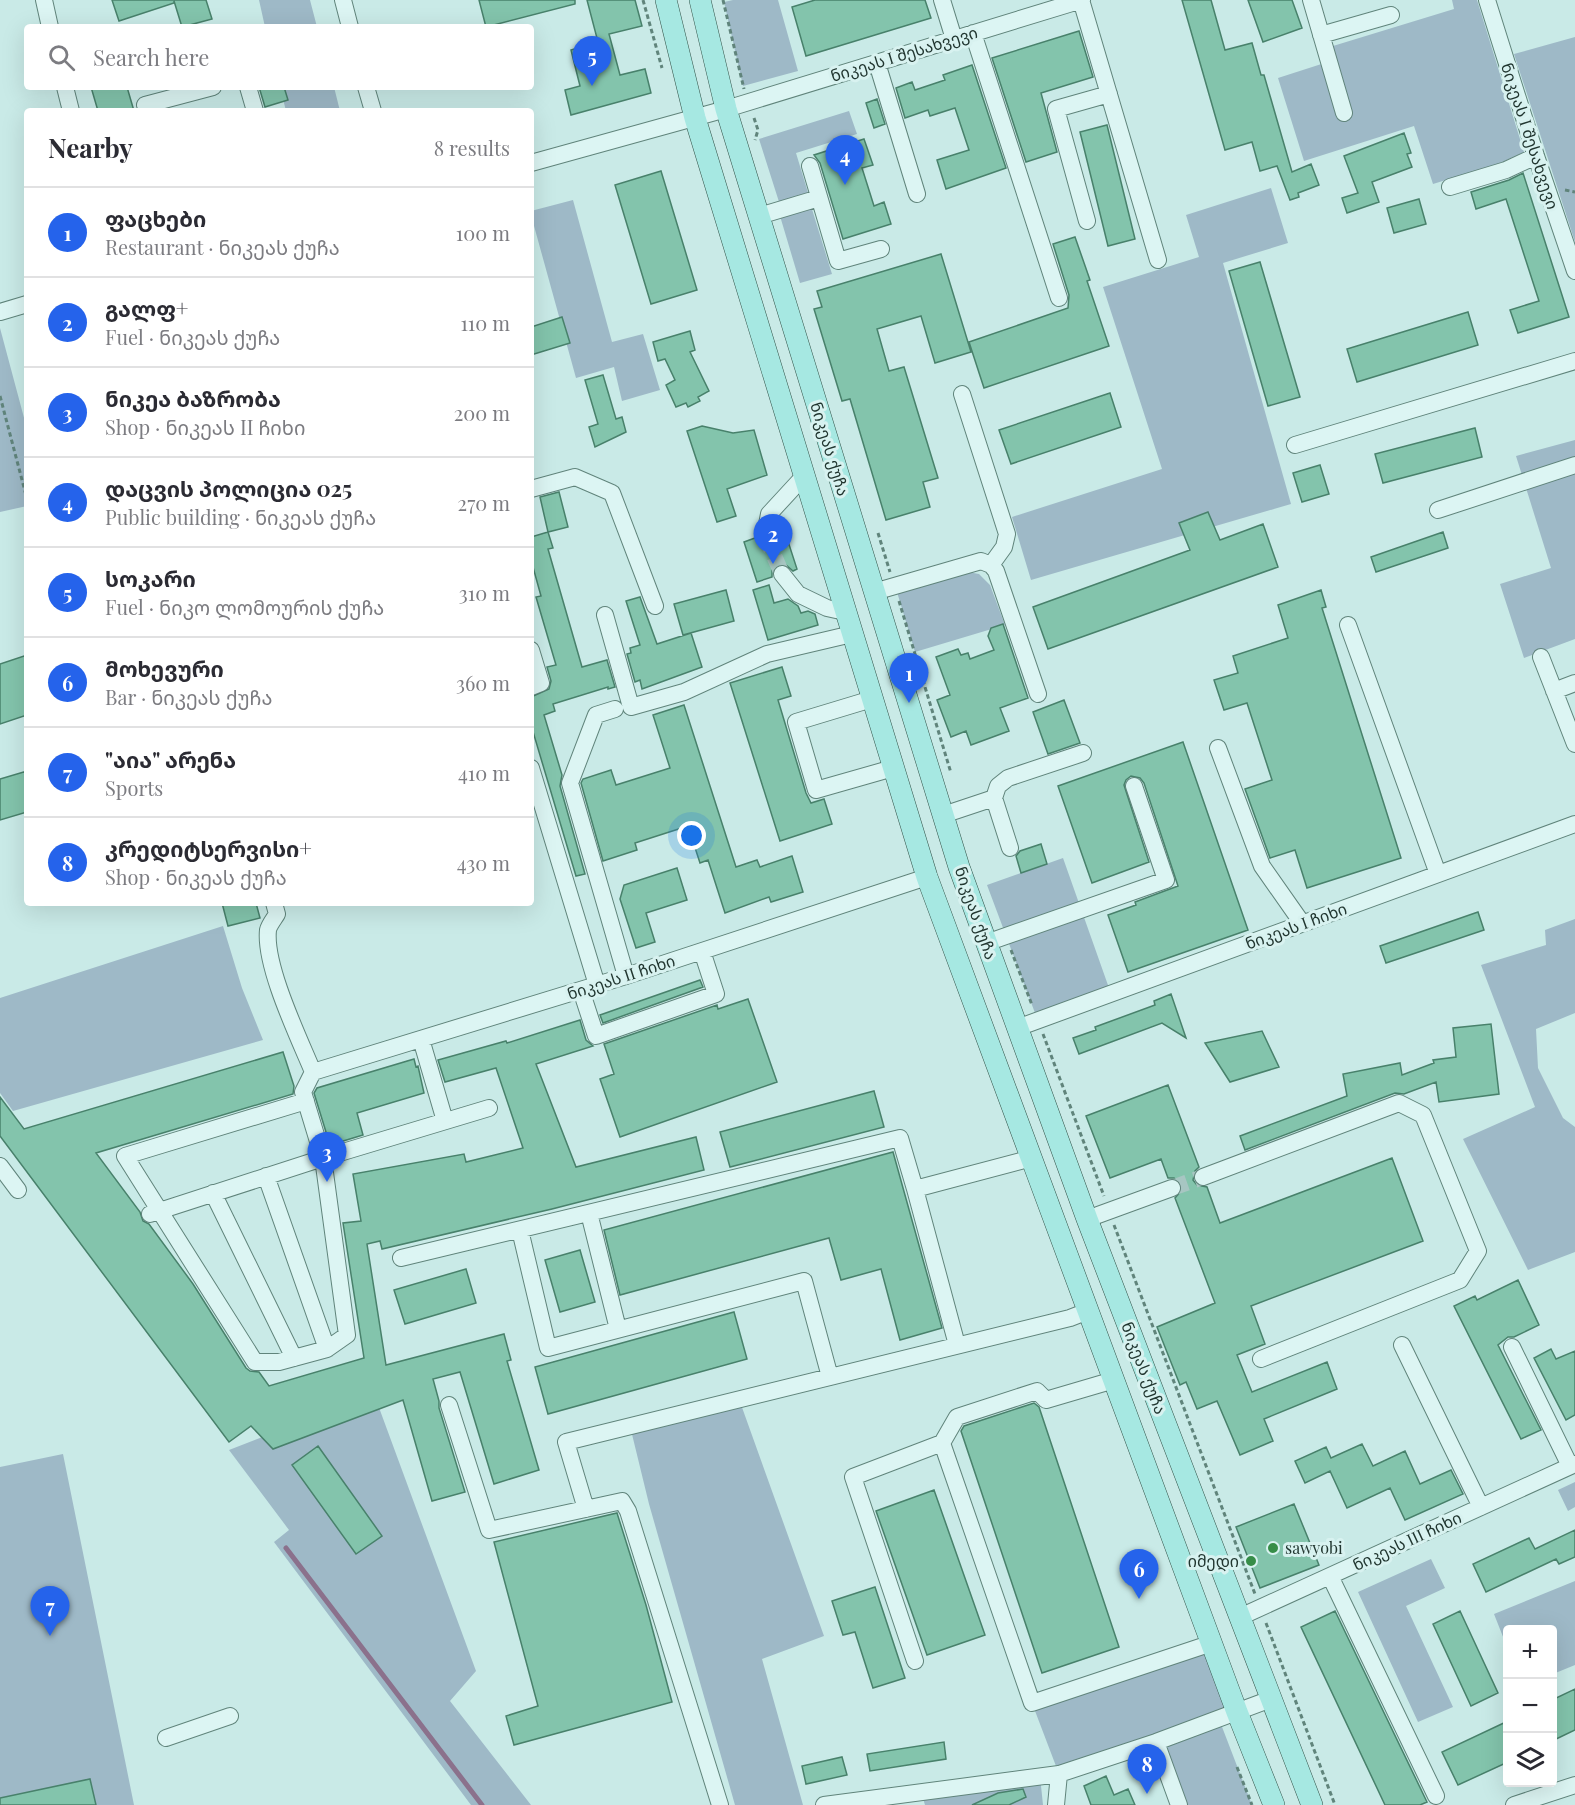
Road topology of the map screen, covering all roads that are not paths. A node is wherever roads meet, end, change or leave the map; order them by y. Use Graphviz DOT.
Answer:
graph roads {
  1 [pos="44,0"];
  2 [pos="343,0"];
  3 [pos="666,0"];
  4 [pos="700,0"];
  5 [pos="942,0"];
  6 [pos="1082,0"];
  7 [pos="1311,0"];
  8 [pos="1487,0"];
  9 [pos="1391,15"];
  10 [pos="49,24"];
  11 [pos="349,24"];
  12 [pos="973,33"];
  13 [pos="1321,35"];
  14 [pos="954,39"];
  15 [pos="877,63"];
  16 [pos="66,90"];
  17 [pos="202,90"];
  18 [pos="249,90"];
  19 [pos="367,90"];
  20 [pos="1109,94"];
  21 [pos="145,105"];
  22 [pos="70,108"];
  23 [pos="254,108"];
  24 [pos="372,108"];
  25 [pos="726,109"];
  26 [pos="1344,113"];
  27 [pos="695,118"];
  28 [pos="1536,156"];
  29 [pos="534,162"];
  30 [pos="810,166"];
  31 [pos="1450,187"];
  32 [pos="917,194"];
  33 [pos="819,198"];
  34 [pos="759,216"];
  35 [pos="1087,221"];
  36 [pos="881,249"];
  37 [pos="1158,260"];
  38 [pos="1575,271"];
  39 [pos="1059,298"];
  40 [pos="24,305"];
  41 [pos="0,312"];
  42 [pos="1575,361"];
  43 [pos="962,394"];
  44 [pos="1295,445"];
  45 [pos="1575,465"];
  46 [pos="804,476"];
  47 [pos="534,488"];
  48 [pos="1438,510"];
  49 [pos="765,536"];
  50 [pos="991,566"];
  51 [pos="782,574"];
  52 [pos="874,592"];
  53 [pos="655,606"];
  54 [pos="845,612"];
  55 [pos="605,615"];
  56 [pos="1348,626"];
  57 [pos="852,634"];
  58 [pos="1541,657"];
  59 [pos="534,660"];
  60 [pos="1575,683"];
  61 [pos="534,686"];
  62 [pos="1554,691"];
  63 [pos="1038,694"];
  64 [pos="872,699"];
  65 [pos="615,710"];
  66 [pos="1575,744"];
  67 [pos="1218,748"];
  68 [pos="1083,753"];
  69 [pos="893,768"];
  70 [pos="534,778"];
  71 [pos="1134,786"];
  72 [pos="994,798"];
  73 [pos="943,815"];
  74 [pos="1575,824"];
  75 [pos="1010,848"];
  76 [pos="1438,874"];
  77 [pos="927,877"];
  78 [pos="275,906"];
  79 [pos="1302,924"];
  80 [pos="996,939"];
  81 [pos="702,951"];
  82 [pos="626,976"];
  83 [pos="597,985"];
  84 [pos="581,990"];
  85 [pos="1017,1028"];
  86 [pos="421,1039"];
  87 [pos="313,1072"];
  88 [pos="306,1101"];
  89 [pos="489,1108"];
  90 [pos="446,1121"];
  91 [pos="322,1158"];
  92 [pos="1032,1158"];
  93 [pos="0,1166"];
  94 [pos="266,1176"];
  95 [pos="1203,1177"];
  96 [pos="1172,1188"];
  97 [pos="18,1190"];
  98 [pos="915,1190"];
  99 [pos="213,1193"];
  100 [pos="155,1212"];
  101 [pos="589,1213"];
  102 [pos="1087,1219"];
  103 [pos="520,1230"];
  104 [pos="401,1258"];
  105 [pos="1088,1311"];
  106 [pos="618,1329"];
  107 [pos="957,1345"];
  108 [pos="1402,1345"];
  109 [pos="1512,1347"];
  110 [pos="327,1349"];
  111 [pos="294,1358"];
  112 [pos="1261,1359"];
  113 [pos="830,1377"];
  114 [pos="1114,1380"];
  115 [pos="449,1405"];
  116 [pos="942,1443"];
  117 [pos="1572,1465"];
  118 [pos="1481,1507"];
  119 [pos="586,1509"];
  120 [pos="1330,1576"];
  121 [pos="1240,1617"];
  122 [pos="1212,1643"];
  123 [pos="915,1661"];
  124 [pos="1271,1699"];
  125 [pos="1237,1712"];
  126 [pos="230,1716"];
  127 [pos="166,1738"];
  128 [pos="1156,1742"];
  129 [pos="1059,1773"];
  130 [pos="1575,1785"];
  131 [pos="1436,1796"];
  132 [pos="720,1805"];
  133 [pos="824,1805"];
  134 [pos="1056,1805"];
  135 [pos="1179,1805"];
  136 [pos="1274,1805"];
  137 [pos="1312,1805"];
  138 [pos="1514,1805"];
  1 -- 10 [label="street"];
  2 -- 11 [label="street"];
  3 -- 27 [label="main road, ნიკეას ქუჩა"];
  4 -- 25 [label="main road, ნიკეას ქუჩა"];
  5 -- 14 [label="street"];
  6 -- 12 [label="street, ნიკეას I შესახვევი"];
  6 -- 20 [label="street"];
  7 -- 13 [label="street"];
  8 -- 28 [label="street, ნიკეას I შესახვევი"];
  9 -- 13 [label="street"];
  12 -- 14 [label="street, ნიკეას I შესახვევი"];
  12 -- 39 [label="street"];
  13 -- 26 [label="street"];
  14 -- 15 [label="street, ნიკეას I შესახვევი"];
  15 -- 25 [label="street, ნიკეას I შესახვევი"];
  15 -- 32 [label="street"];
  16 -- 22 [label="street"];
  17 -- 21 [label="street"];
  18 -- 23 [label="street"];
  19 -- 24 [label="street"];
  20 -- 35 [label="street"];
  20 -- 37 [label="street"];
  25 -- 27 [label="street, ნიკეას I შესახვევი"];
  25 -- 34 [label="main road, ნიკეას ქუჩა"];
  27 -- 29 [label="street, ნიკეას I შესახვევი"];
  27 -- 46 [label="main road, ნიკეას ქუჩა"];
  28 -- 31 [label="street"];
  28 -- 38 [label="street, ნიკეას I შესახვევი"];
  30 -- 33 [label="street"];
  33 -- 34 [label="street"];
  33 -- 36 [label="street"];
  34 -- 52 [label="main road, ნიკეას ქუჩა"];
  40 -- 41 [label="street"];
  42 -- 44 [label="street"];
  43 -- 50 [label="street"];
  45 -- 48 [label="street"];
  46 -- 49 [label="street"];
  46 -- 54 [label="main road, ნიკეას ქუჩა"];
  47 -- 53 [label="street"];
  50 -- 52 [label="street"];
  50 -- 63 [label="street"];
  51 -- 54 [label="street"];
  52 -- 73 [label="main road, ნიკეას ქუჩა"];
  54 -- 57 [label="main road, ნიკეას ქუჩა"];
  55 -- 57 [label="street"];
  56 -- 76 [label="street"];
  57 -- 64 [label="main road, ნიკეას ქუჩა"];
  58 -- 62 [label="street"];
  59 -- 61 [label="street"];
  60 -- 62 [label="street"];
  62 -- 66 [label="street"];
  64 -- 69 [label="main road, ნიკეას ქუჩა"];
  64 -- 69 [label="street"];
  65 -- 82 [label="street"];
  67 -- 79 [label="street"];
  68 -- 72 [label="street"];
  69 -- 77 [label="main road, ნიკეას ქუჩა"];
  70 -- 83 [label="street"];
  71 -- 80 [label="street"];
  72 -- 73 [label="street"];
  72 -- 75 [label="street"];
  73 -- 80 [label="main road, ნიკეას ქუჩა"];
  74 -- 76 [label="street, ნიკეას I ჩიხი"];
  76 -- 79 [label="street, ნიკეას I ჩიხი"];
  77 -- 81 [label="street, ნიკეას II ჩიხი"];
  77 -- 92 [label="main road, ნიკეას ქუჩა"];
  78 -- 87 [label="street"];
  79 -- 85 [label="street, ნიკეას I ჩიხი"];
  80 -- 85 [label="main road, ნიკეას ქუჩა"];
  81 -- 82 [label="street, ნიკეას II ჩიხი"];
  81 -- 84 [label="street"];
  82 -- 83 [label="street, ნიკეას II ჩიხი"];
  83 -- 84 [label="street, ნიკეას II ჩიხი"];
  84 -- 86 [label="street, ნიკეას II ჩიხი"];
  85 -- 102 [label="main road, ნიკეას ქუჩა"];
  86 -- 87 [label="street, ნიკეას II ჩიხი"];
  86 -- 90 [label="street"];
  87 -- 88 [label="street"];
  88 -- 91 [label="street"];
  88 -- 100 [label="street"];
  89 -- 90 [label="street"];
  90 -- 91 [label="street"];
  91 -- 94 [label="street"];
  91 -- 110 [label="street"];
  92 -- 98 [label="street"];
  92 -- 105 [label="main road, ნიკეას ქუჩა"];
  93 -- 97 [label="street"];
  94 -- 99 [label="street"];
  94 -- 110 [label="street"];
  95 -- 112 [label="street"];
  96 -- 102 [label="street"];
  98 -- 101 [label="street"];
  98 -- 107 [label="street"];
  99 -- 100 [label="street"];
  99 -- 111 [label="street"];
  100 -- 111 [label="street"];
  101 -- 103 [label="street"];
  101 -- 106 [label="street"];
  102 -- 121 [label="main road, ნიკეას ქუჩა"];
  103 -- 104 [label="street"];
  103 -- 106 [label="street"];
  105 -- 107 [label="street"];
  105 -- 114 [label="main road, ნიკეას ქუჩა"];
  106 -- 113 [label="street"];
  107 -- 113 [label="street"];
  108 -- 118 [label="street"];
  109 -- 117 [label="street"];
  110 -- 111 [label="street"];
  113 -- 119 [label="street"];
  114 -- 116 [label="street"];
  114 -- 122 [label="main road, ნიკეას ქუჩა"];
  115 -- 119 [label="street"];
  116 -- 122 [label="street"];
  116 -- 123 [label="street"];
  117 -- 118 [label="street, ნიკეას III ჩიხი"];
  118 -- 120 [label="street, ნიკეას III ჩიხი"];
  119 -- 132 [label="street"];
  120 -- 121 [label="street, ნიკეას III ჩიხი"];
  120 -- 131 [label="street"];
  121 -- 124 [label="main road, ნიკეას ქუჩა"];
  122 -- 125 [label="main road, ნიკეას ქუჩა"];
  124 -- 125 [label="street"];
  124 -- 137 [label="main road, ნიკეას ქუჩა"];
  125 -- 128 [label="street"];
  125 -- 136 [label="main road, ნიკეას ქუჩა"];
  126 -- 127 [label="street"];
  128 -- 129 [label="street"];
  128 -- 135 [label="street"];
  129 -- 133 [label="street"];
  129 -- 134 [label="street"];
  130 -- 138 [label="street"];
}
